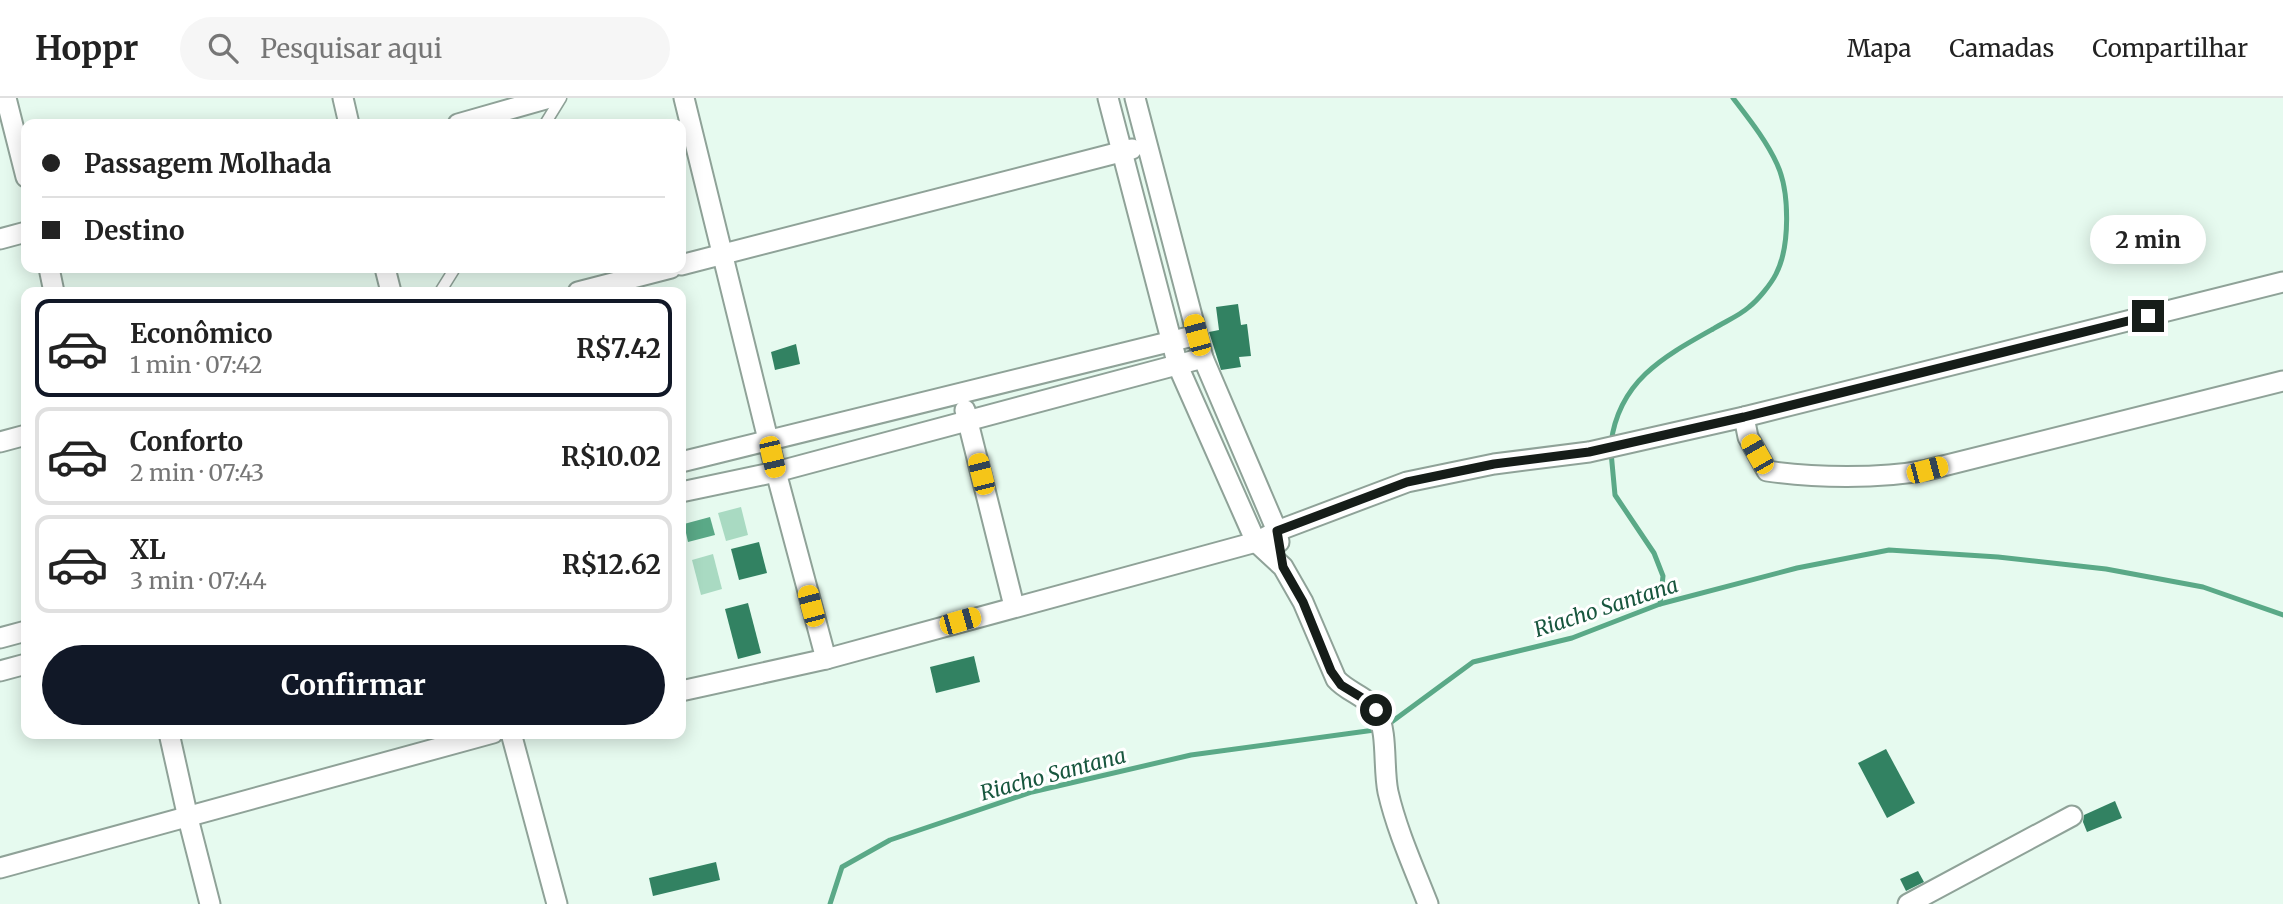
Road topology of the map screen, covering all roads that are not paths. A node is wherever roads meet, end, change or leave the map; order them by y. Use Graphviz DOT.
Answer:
graph roads {
  1 [pos="6,98"];
  2 [pos="343,98"];
  3 [pos="549,98"];
  4 [pos="561,98"];
  5 [pos="684,98"];
  6 [pos="1108,98"];
  7 [pos="1135,98"];
  8 [pos="348,119"];
  9 [pos="476,119"];
  10 [pos="547,119"];
  11 [pos="1147,145"];
  12 [pos="1121,152"];
  13 [pos="21,157"];
  14 [pos="21,233"];
  15 [pos="0,239"];
  16 [pos="722,254"];
  17 [pos="686,264"];
  18 [pos="652,273"];
  19 [pos="2283,282"];
  20 [pos="597,287"];
  21 [pos="1197,335"];
  22 [pos="1172,343"];
  23 [pos="1203,358"];
  24 [pos="1178,366"];
  25 [pos="2283,381"];
  26 [pos="961,394"];
  27 [pos="1744,417"];
  28 [pos="967,422"];
  29 [pos="21,436"];
  30 [pos="768,441"];
  31 [pos="0,442"];
  32 [pos="686,461"];
  33 [pos="776,472"];
  34 [pos="686,491"];
  35 [pos="1277,531"];
  36 [pos="1255,542"];
  37 [pos="1283,567"];
  38 [pos="1014,606"];
  39 [pos="21,632"];
  40 [pos="0,638"];
  41 [pos="826,659"];
  42 [pos="21,665"];
  43 [pos="0,671"];
  44 [pos="686,690"];
  45 [pos="173,739"];
  46 [pos="471,739"];
  47 [pos="513,739"];
  48 [pos="2072,816"];
  49 [pos="188,818"];
  50 [pos="0,868"];
  51 [pos="210,904"];
  52 [pos="557,904"];
  53 [pos="1429,904"];
  54 [pos="1908,904"];
  1 -- 13 [label="street"];
  2 -- 8 [label="street"];
  3 -- 9 [label="street"];
  4 -- 10 [label="lane"];
  5 -- 16 [label="street"];
  6 -- 12 [label="street"];
  7 -- 11 [label="street"];
  11 -- 12 [label="street"];
  11 -- 21 [label="street"];
  12 -- 16 [label="street"];
  12 -- 22 [label="street"];
  14 -- 15 [label="street"];
  16 -- 17 [label="street"];
  16 -- 30 [label="street"];
  18 -- 20 [label="street"];
  19 -- 27 [label="street"];
  21 -- 22 [label="street"];
  21 -- 23 [label="street"];
  22 -- 24 [label="street"];
  22 -- 26 [label="street"];
  23 -- 24 [label="street"];
  23 -- 35 [label="street"];
  24 -- 28 [label="street"];
  24 -- 36 [label="street"];
  25 -- 27 [label="street"];
  26 -- 28 [label="street"];
  26 -- 30 [label="street"];
  27 -- 35 [label="street"];
  28 -- 33 [label="street"];
  28 -- 38 [label="street"];
  29 -- 31 [label="street"];
  30 -- 32 [label="street"];
  30 -- 33 [label="street"];
  33 -- 34 [label="street"];
  33 -- 41 [label="street"];
  35 -- 36 [label="street"];
  35 -- 37 [label="street"];
  36 -- 37 [label="street"];
  36 -- 38 [label="street"];
  37 -- 53 [label="street"];
  38 -- 41 [label="street"];
  39 -- 40 [label="street"];
  41 -- 44 [label="street"];
  42 -- 43 [label="street"];
  45 -- 49 [label="street"];
  46 -- 49 [label="street"];
  47 -- 52 [label="street"];
  48 -- 54 [label="street"];
  49 -- 50 [label="street"];
  49 -- 51 [label="street"];
}
